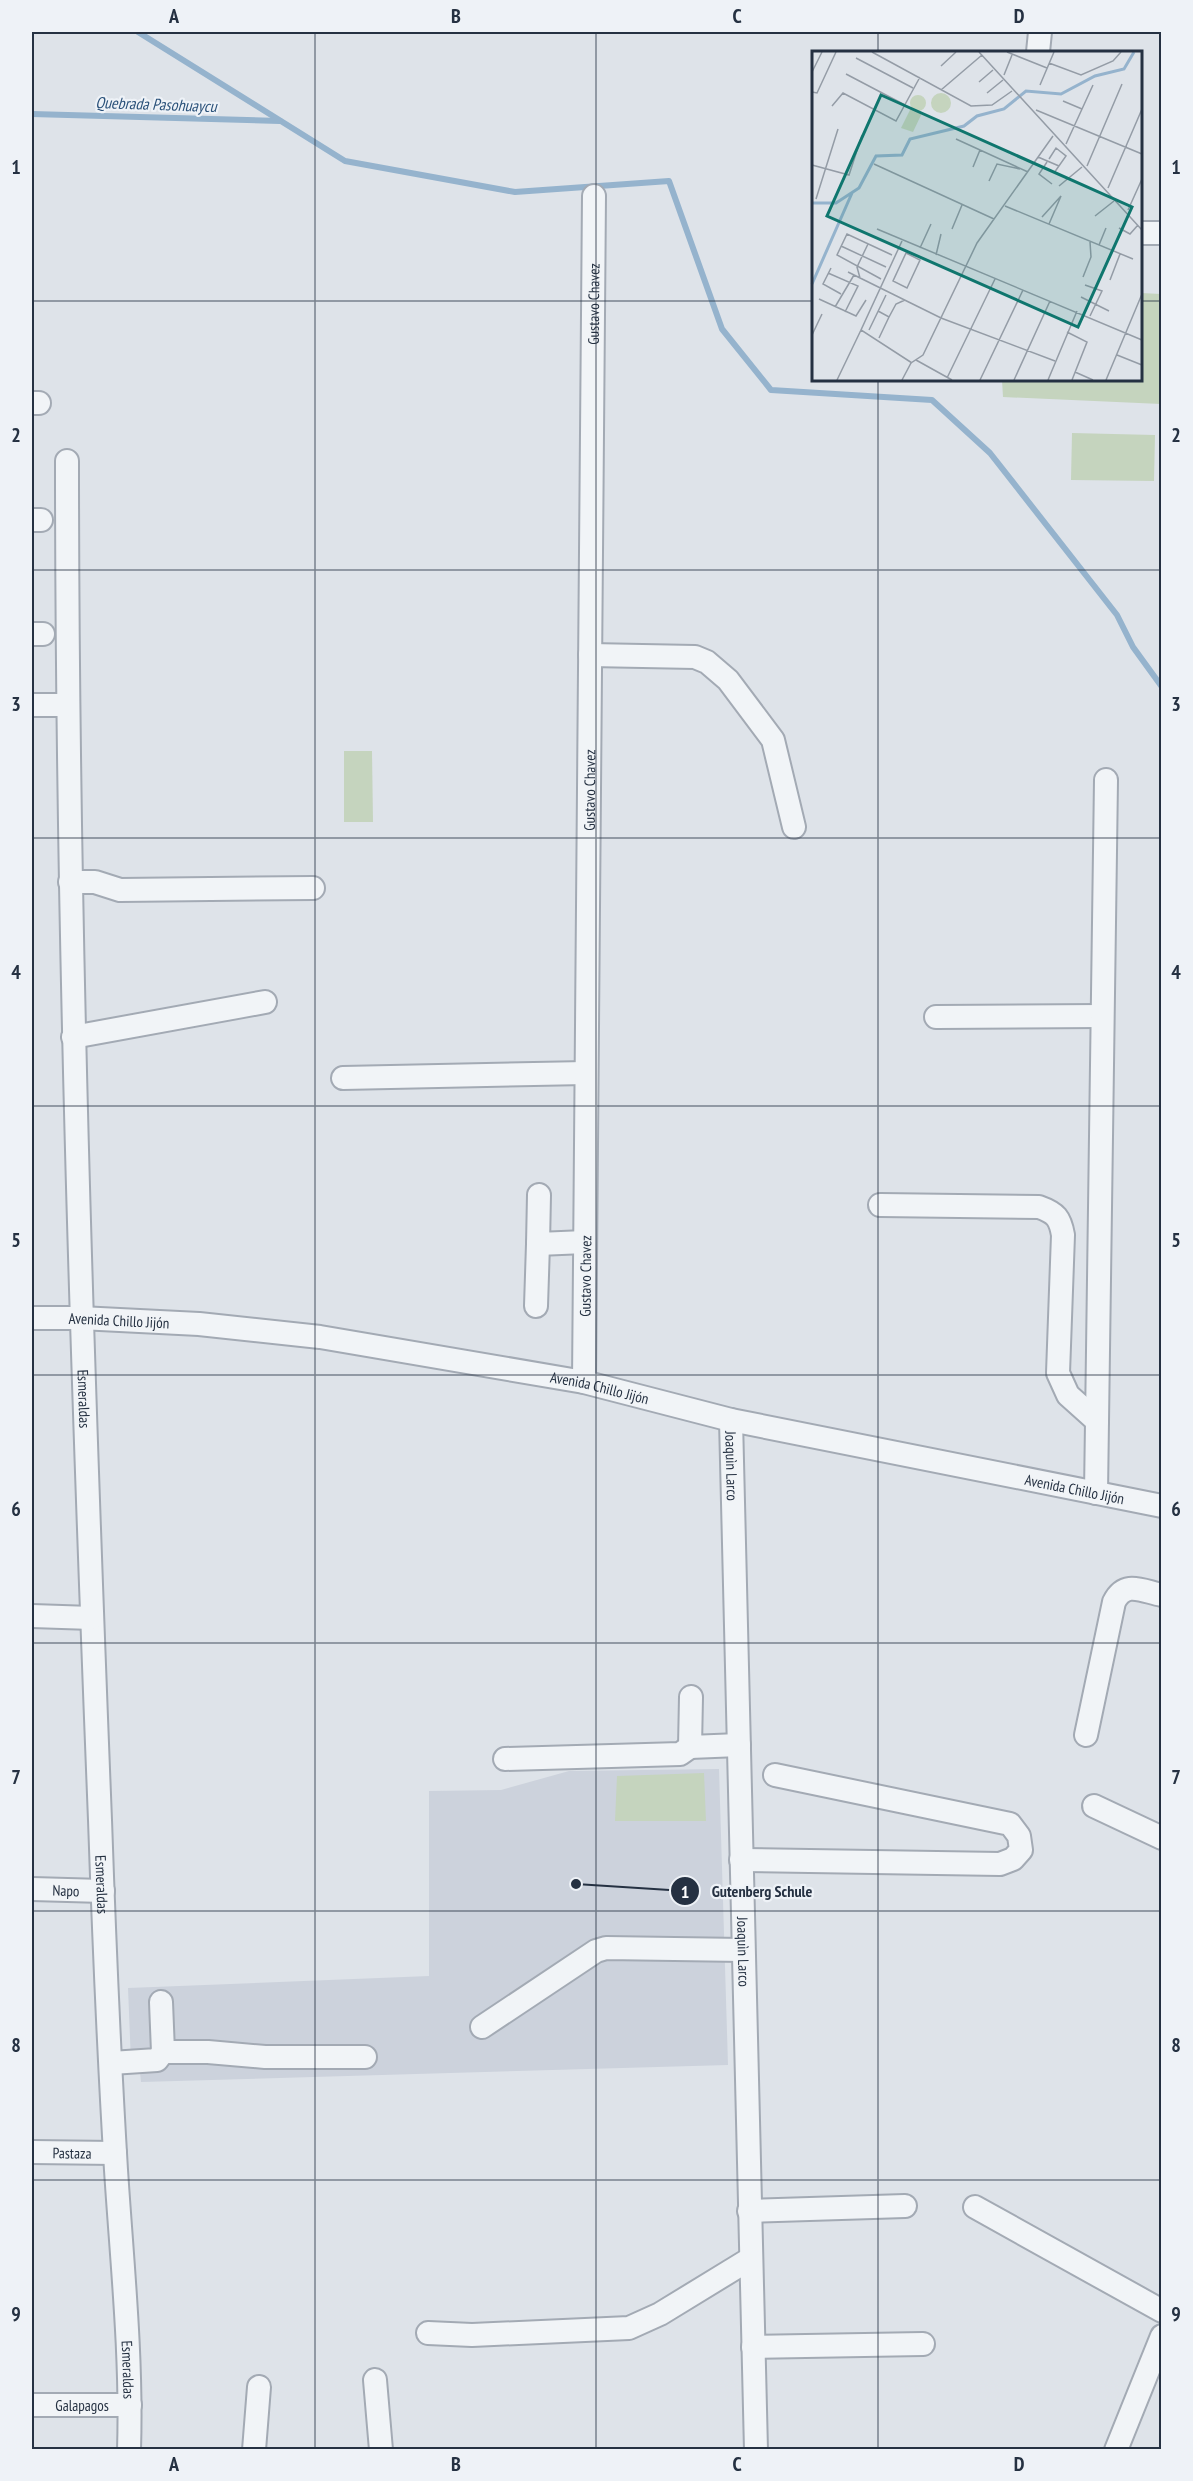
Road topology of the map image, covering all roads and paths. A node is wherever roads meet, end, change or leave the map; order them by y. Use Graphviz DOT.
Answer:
graph roads {
  1 [pos="1040,32"];
  2 [pos="1038,51"];
  3 [pos="594,196"];
  4 [pos="1142,233"];
  5 [pos="1161,234"];
  6 [pos="67,461"];
  7 [pos="590,655"];
  8 [pos="32,705"];
  9 [pos="67,705"];
  10 [pos="1106,780"];
  11 [pos="794,827"];
  12 [pos="70,882"];
  13 [pos="313,888"];
  14 [pos="265,1002"];
  15 [pos="1102,1016"];
  16 [pos="936,1017"];
  17 [pos="73,1037"];
  18 [pos="586,1073"];
  19 [pos="343,1078"];
  20 [pos="539,1195"];
  21 [pos="880,1205"];
  22 [pos="585,1242"];
  23 [pos="538,1244"];
  24 [pos="536,1306"];
  25 [pos="32,1318"];
  26 [pos="80,1318"];
  27 [pos="584,1382"];
  28 [pos="731,1420"];
  29 [pos="1097,1421"];
  30 [pos="1096,1493"];
  31 [pos="1161,1506"];
  32 [pos="1161,1595"];
  33 [pos="32,1616"];
  34 [pos="92,1618"];
  35 [pos="691,1698"];
  36 [pos="1086,1734"];
  37 [pos="739,1745"];
  38 [pos="690,1747"];
  39 [pos="505,1759"];
  40 [pos="774,1774"];
  41 [pos="1095,1806"];
  42 [pos="1161,1838"];
  43 [pos="741,1860"];
  44 [pos="32,1889"];
  45 [pos="103,1891"];
  46 [pos="743,1950"];
  47 [pos="161,2002"];
  48 [pos="482,2027"];
  49 [pos="163,2052"];
  50 [pos="365,2057"];
  51 [pos="111,2063"];
  52 [pos="32,2152"];
  53 [pos="115,2153"];
  54 [pos="905,2206"];
  55 [pos="975,2207"];
  56 [pos="749,2211"];
  57 [pos="750,2259"];
  58 [pos="1161,2311"];
  59 [pos="428,2333"];
  60 [pos="1161,2336"];
  61 [pos="923,2344"];
  62 [pos="753,2347"];
  63 [pos="375,2380"];
  64 [pos="259,2387"];
  65 [pos="32,2405"];
  66 [pos="130,2405"];
  67 [pos="129,2450"];
  68 [pos="254,2450"];
  69 [pos="381,2450"];
  70 [pos="756,2450"];
  71 [pos="1116,2450"];
  1 -- 2 [label="street"];
  3 -- 7 [label="street, Gustavo Chavez"];
  4 -- 5 [label="street"];
  6 -- 9 [label="street, Esmeraldas"];
  7 -- 11 [label="street"];
  7 -- 18 [label="street, Gustavo Chavez"];
  8 -- 9 [label="street"];
  9 -- 12 [label="street, Esmeraldas"];
  10 -- 15 [label="street"];
  12 -- 13 [label="street"];
  12 -- 17 [label="street, Esmeraldas"];
  14 -- 17 [label="street"];
  15 -- 16 [label="street"];
  15 -- 29 [label="street"];
  17 -- 26 [label="street, Esmeraldas"];
  18 -- 19 [label="street"];
  18 -- 22 [label="street, Gustavo Chavez"];
  20 -- 23 [label="street"];
  21 -- 29 [label="street"];
  22 -- 23 [label="street"];
  22 -- 27 [label="street, Gustavo Chavez"];
  23 -- 24 [label="street"];
  25 -- 26 [label="street, Avenida Chillo Jijón"];
  26 -- 27 [label="street, Avenida Chillo Jijón"];
  26 -- 34 [label="street, Esmeraldas"];
  27 -- 28 [label="street, Avenida Chillo Jijón"];
  28 -- 30 [label="street, Avenida Chillo Jijón"];
  28 -- 37 [label="street, Joaquìn Larco"];
  29 -- 30 [label="street"];
  30 -- 31 [label="street, Avenida Chillo Jijón"];
  32 -- 36 [label="street"];
  33 -- 34 [label="street"];
  34 -- 45 [label="street, Esmeraldas"];
  35 -- 38 [label="street"];
  37 -- 38 [label="street"];
  37 -- 43 [label="street, Joaquìn Larco"];
  38 -- 39 [label="street"];
  40 -- 43 [label="street"];
  41 -- 42 [label="street"];
  43 -- 46 [label="street, Joaquìn Larco"];
  44 -- 45 [label="street, Napo"];
  45 -- 51 [label="street, Esmeraldas"];
  46 -- 48 [label="street"];
  46 -- 56 [label="street, Joaquìn Larco"];
  47 -- 49 [label="street"];
  49 -- 50 [label="street"];
  49 -- 51 [label="street"];
  51 -- 53 [label="street, Esmeraldas"];
  52 -- 53 [label="street, Pastaza"];
  53 -- 66 [label="street, Esmeraldas"];
  54 -- 56 [label="street"];
  55 -- 58 [label="street"];
  56 -- 57 [label="street, Joaquìn Larco"];
  57 -- 59 [label="street"];
  57 -- 62 [label="street, Joaquìn Larco"];
  60 -- 71 [label="street"];
  61 -- 62 [label="street"];
  62 -- 70 [label="street, Joaquìn Larco"];
  63 -- 69 [label="street"];
  64 -- 68 [label="street"];
  65 -- 66 [label="street, Galapagos"];
  66 -- 67 [label="street, Esmeraldas"];
}
